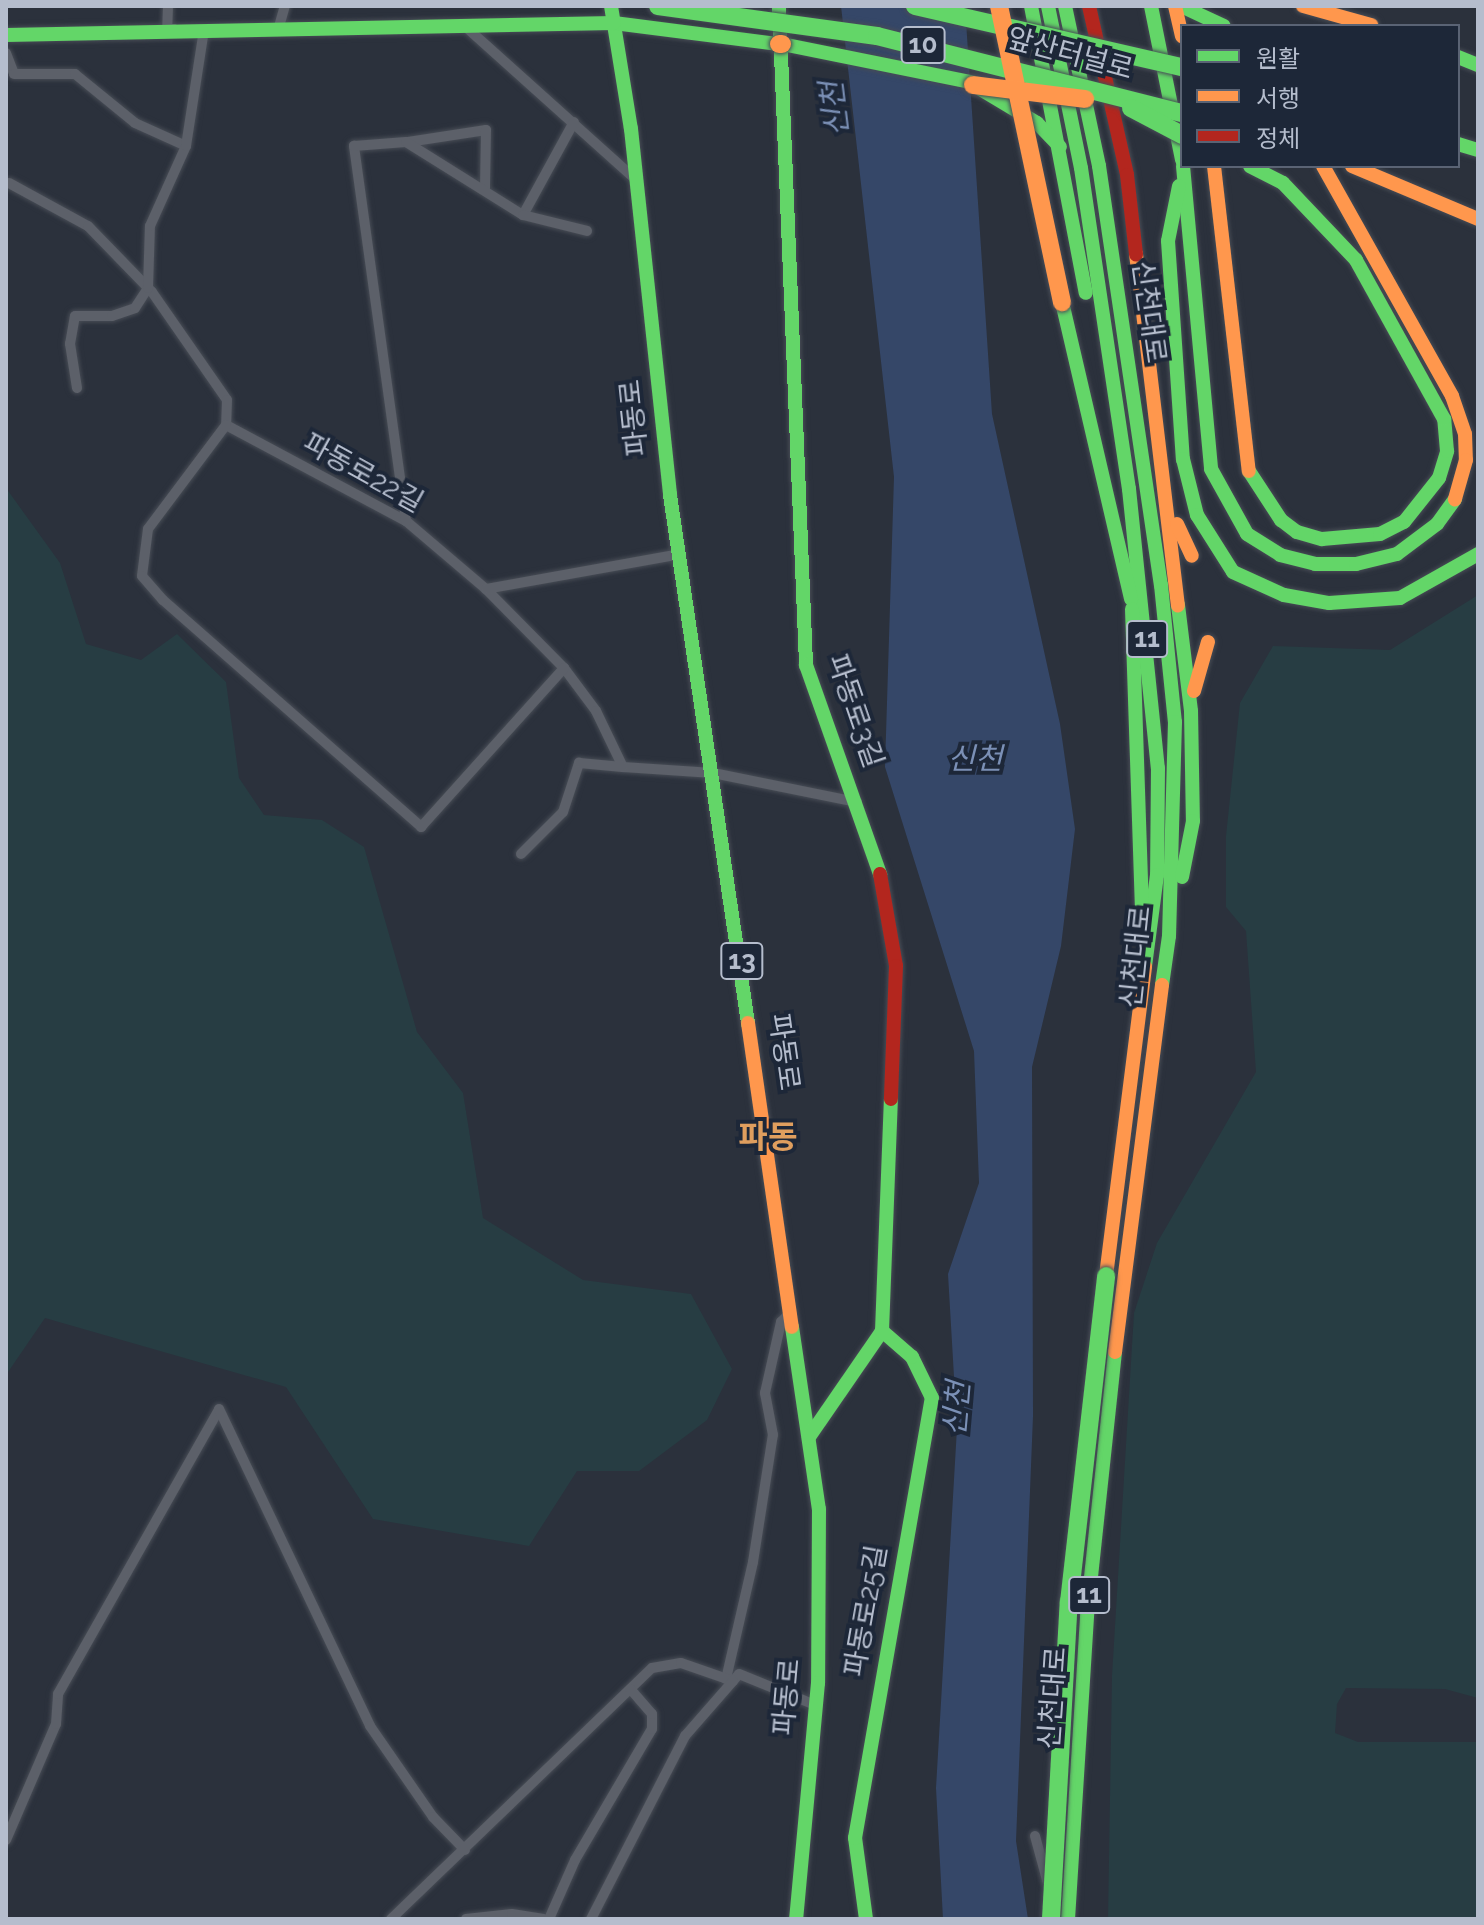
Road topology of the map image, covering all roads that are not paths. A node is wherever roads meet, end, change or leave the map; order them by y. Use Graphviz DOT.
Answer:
graph roads {
  1 [pos="168,6"];
  2 [pos="285,6"];
  3 [pos="658,6"];
  4 [pos="779,6"];
  5 [pos="915,6"];
  6 [pos="999,6"];
  7 [pos="1031,6"];
  8 [pos="1048,6"];
  9 [pos="1065,6"];
  10 [pos="1089,6"];
  11 [pos="1151,6"];
  12 [pos="1175,6"];
  13 [pos="1181,6"];
  14 [pos="1303,6"];
  15 [pos="1332,6"];
  16 [pos="612,15"];
  17 [pos="1220,24"];
  18 [pos="1369,24"];
  19 [pos="1371,24"];
  20 [pos="463,25"];
  21 [pos="1180,27"];
  22 [pos="204,30"];
  23 [pos="279,30"];
  24 [pos="6,35"];
  25 [pos="1040,49"];
  26 [pos="6,53"];
  27 [pos="1180,67"];
  28 [pos="983,88"];
  29 [pos="1089,94"];
  30 [pos="1180,113"];
  31 [pos="574,122"];
  32 [pos="1180,134"];
  33 [pos="406,142"];
  34 [pos="186,146"];
  35 [pos="1180,149"];
  36 [pos="1060,150"];
  37 [pos="1182,168"];
  38 [pos="1183,168"];
  39 [pos="1214,168"];
  40 [pos="1254,168"];
  41 [pos="1324,168"];
  42 [pos="1357,168"];
  43 [pos="635,179"];
  44 [pos="9,183"];
  45 [pos="485,189"];
  46 [pos="523,215"];
  47 [pos="1478,219"];
  48 [pos="587,231"];
  49 [pos="148,288"];
  50 [pos="77,388"];
  51 [pos="226,425"];
  52 [pos="1167,493"];
  53 [pos="406,521"];
  54 [pos="680,554"];
  55 [pos="1478,554"];
  56 [pos="1192,556"];
  57 [pos="486,589"];
  58 [pos="1131,599"];
  59 [pos="1208,642"];
  60 [pos="564,668"];
  61 [pos="1191,711"];
  62 [pos="623,767"];
  63 [pos="713,773"];
  64 [pos="857,802"];
  65 [pos="521,854"];
  66 [pos="1169,936"];
  67 [pos="1141,1008"];
  68 [pos="1115,1274"];
  69 [pos="791,1312"];
  70 [pos="882,1331"];
  71 [pos="809,1437"];
  72 [pos="730,1680"];
  73 [pos="630,1689"];
  74 [pos="815,1705"];
  75 [pos="1035,1836"];
  76 [pos="6,1840"];
  77 [pos="465,1850"];
  78 [pos="391,1919"];
  79 [pos="466,1919"];
  80 [pos="546,1919"];
  81 [pos="591,1919"];
  82 [pos="796,1919"];
  83 [pos="866,1919"];
  84 [pos="1051,1919"];
  85 [pos="1057,1919"];
  86 [pos="1068,1919"];
  1 -- 22 [label="street"];
  2 -- 23 [label="street"];
  3 -- 29 [label="main road, 앞산터널로 / 10, bridge"];
  4 -- 64 [label="main road, 파동로3길"];
  5 -- 27 [label="main road, 앞산터널로 / 10, bridge"];
  6 -- 58 [label="main road, bridge"];
  7 -- 25 [label="main road, 11"];
  8 -- 67 [label="main road, 신천대로 / 11"];
  9 -- 29 [label="main road, 신천대로 / 11"];
  10 -- 52 [label="main road, 11"];
  11 -- 35 [label="main road"];
  12 -- 21 [label="main road"];
  13 -- 17 [label="main road"];
  14 -- 18 [label="main road"];
  15 -- 19 [label="main road"];
  16 -- 20 [label="main road"];
  16 -- 28 [label="main road, bridge"];
  16 -- 43 [label="main road, 파동로 / 13"];
  20 -- 23 [label="main road"];
  20 -- 31 [label="street"];
  22 -- 23 [label="street"];
  22 -- 24 [label="main road"];
  22 -- 34 [label="street"];
  25 -- 28 [label="main road"];
  25 -- 36 [label="main road, 11"];
  26 -- 34 [label="street"];
  28 -- 29 [label="main road, bridge"];
  28 -- 36 [label="main road"];
  29 -- 30 [label="main road, 앞산터널로 / 10, bridge"];
  29 -- 32 [label="main road, bridge"];
  29 -- 66 [label="main road, 신천대로 / 11"];
  31 -- 43 [label="street"];
  31 -- 46 [label="street"];
  33 -- 45 [label="street"];
  33 -- 45 [label="street"];
  33 -- 53 [label="street"];
  34 -- 49 [label="street"];
  36 -- 58 [label="main road, 11"];
  37 -- 55 [label="main road"];
  38 -- 41 [label="main road"];
  39 -- 40 [label="main road"];
  42 -- 47 [label="main road"];
  43 -- 54 [label="main road, 파동로 / 13"];
  44 -- 49 [label="street"];
  45 -- 46 [label="street"];
  46 -- 48 [label="street"];
  49 -- 50 [label="street"];
  49 -- 51 [label="street"];
  51 -- 53 [label="street, 파동로22길"];
  51 -- 60 [label="street"];
  52 -- 56 [label="main road"];
  52 -- 61 [label="main road, 11"];
  53 -- 57 [label="street, 파동로22길"];
  54 -- 57 [label="street"];
  54 -- 63 [label="main road, 파동로 / 13"];
  57 -- 60 [label="street, 파동로22길"];
  58 -- 67 [label="main road, 11"];
  59 -- 61 [label="main road"];
  60 -- 62 [label="street, 파동로22길"];
  61 -- 66 [label="main road, 11"];
  62 -- 63 [label="street"];
  62 -- 65 [label="street"];
  63 -- 64 [label="street"];
  63 -- 69 [label="main road, 파동로 / 13"];
  64 -- 70 [label="main road, 파동로3길"];
  66 -- 68 [label="main road, 신천대로 / 11"];
  67 -- 68 [label="main road, 신천대로 / 11"];
  68 -- 84 [label="main road, 신천대로 / 11, bridge"];
  68 -- 86 [label="main road, 신천대로 / 11"];
  69 -- 71 [label="main road, 파동로 / 13"];
  69 -- 72 [label="street"];
  70 -- 71 [label="main road"];
  70 -- 83 [label="main road, 파동로25길"];
  71 -- 74 [label="main road, 파동로 / 13"];
  72 -- 73 [label="street"];
  72 -- 74 [label="street"];
  72 -- 81 [label="street"];
  73 -- 77 [label="street"];
  73 -- 80 [label="street"];
  74 -- 82 [label="main road, 파동로 / 13"];
  75 -- 85 [label="street"];
  76 -- 77 [label="street"];
  77 -- 78 [label="street"];
  79 -- 80 [label="street"];
}
